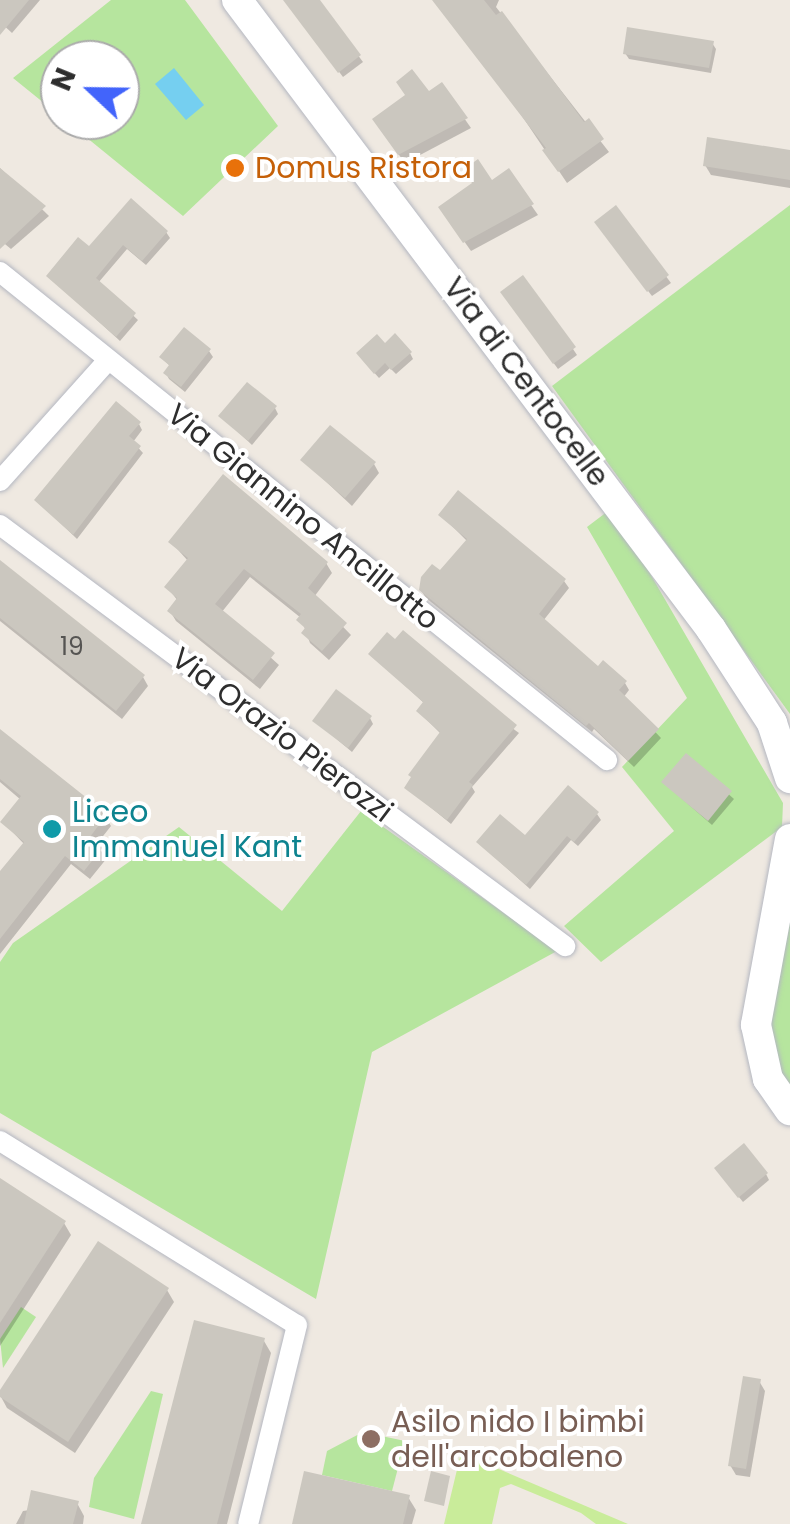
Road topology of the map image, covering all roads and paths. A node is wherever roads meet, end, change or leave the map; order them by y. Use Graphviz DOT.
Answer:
graph roads {
  1 [pos="238,0"];
  2 [pos="0,272"];
  3 [pos="108,360"];
  4 [pos="0,481"];
  5 [pos="0,525"];
  6 [pos="608,760"];
  7 [pos="790,778"];
  8 [pos="790,839"];
  9 [pos="565,946"];
  10 [pos="790,1110"];
  11 [pos="0,1141"];
  12 [pos="248,1524"];
  1 -- 7 [label="street, Via di Centocelle"];
  2 -- 3 [label="street, Via Giannino Ancillotto"];
  3 -- 4 [label="street"];
  3 -- 6 [label="street, Via Giannino Ancillotto"];
  5 -- 9 [label="street, Via Orazio Pierozzi"];
  8 -- 10 [label="street"];
  11 -- 12 [label="street"];
}
